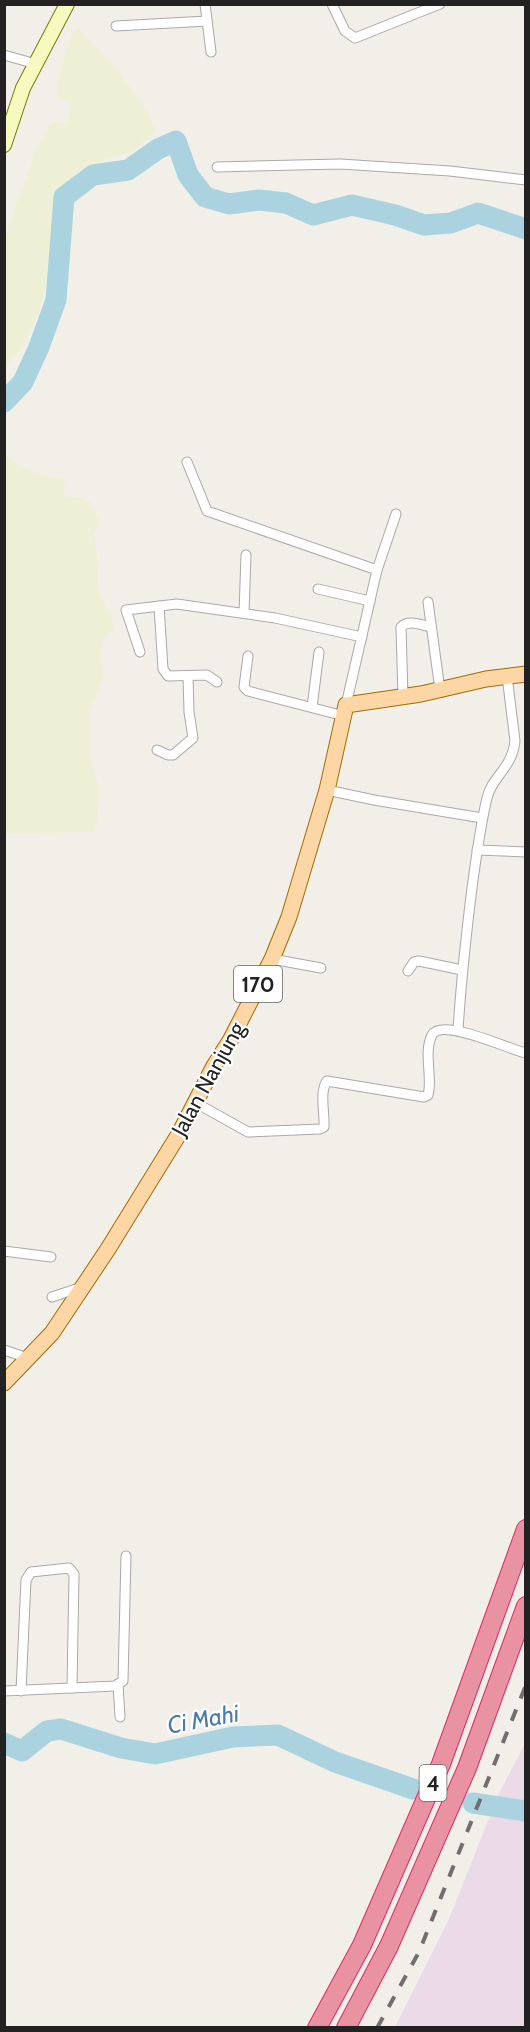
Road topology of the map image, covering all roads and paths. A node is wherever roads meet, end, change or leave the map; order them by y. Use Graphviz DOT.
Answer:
graph roads {
  1 [pos="67,4"];
  2 [pos="205,4"];
  3 [pos="332,4"];
  4 [pos="440,4"];
  5 [pos="207,21"];
  6 [pos="116,26"];
  7 [pos="211,52"];
  8 [pos="4,55"];
  9 [pos="36,64"];
  10 [pos="4,145"];
  11 [pos="217,167"];
  12 [pos="525,180"];
  13 [pos="187,462"];
  14 [pos="396,514"];
  15 [pos="246,555"];
  16 [pos="378,570"];
  17 [pos="318,589"];
  18 [pos="370,601"];
  19 [pos="428,602"];
  20 [pos="159,606"];
  21 [pos="244,613"];
  22 [pos="431,627"];
  23 [pos="362,637"];
  24 [pos="140,652"];
  25 [pos="319,652"];
  26 [pos="248,656"];
  27 [pos="525,674"];
  28 [pos="188,675"];
  29 [pos="507,676"];
  30 [pos="218,682"];
  31 [pos="440,690"];
  32 [pos="403,697"];
  33 [pos="312,707"];
  34 [pos="345,711"];
  35 [pos="157,750"];
  36 [pos="327,790"];
  37 [pos="482,818"];
  38 [pos="477,850"];
  39 [pos="525,852"];
  40 [pos="272,959"];
  41 [pos="321,968"];
  42 [pos="462,970"];
  43 [pos="408,971"];
  44 [pos="458,1030"];
  45 [pos="525,1053"];
  46 [pos="196,1103"];
  47 [pos="4,1251"];
  48 [pos="51,1257"];
  49 [pos="82,1287"];
  50 [pos="52,1297"];
  51 [pos="4,1350"];
  52 [pos="28,1358"];
  53 [pos="4,1383"];
  54 [pos="525,1529"];
  55 [pos="126,1556"];
  56 [pos="525,1606"];
  57 [pos="118,1684"];
  58 [pos="72,1688"];
  59 [pos="4,1691"];
  60 [pos="21,1691"];
  61 [pos="120,1717"];
  62 [pos="317,2028"];
  63 [pos="346,2028"];
  1 -- 9 [label="street"];
  2 -- 5 [label="street"];
  3 -- 4 [label="street"];
  5 -- 6 [label="street"];
  5 -- 7 [label="street"];
  8 -- 9 [label="street"];
  9 -- 10 [label="street"];
  11 -- 12 [label="street"];
  13 -- 16 [label="street"];
  14 -- 16 [label="street"];
  15 -- 21 [label="street"];
  16 -- 18 [label="street"];
  17 -- 18 [label="street"];
  18 -- 23 [label="street"];
  19 -- 22 [label="street"];
  20 -- 21 [label="street"];
  20 -- 24 [label="street"];
  20 -- 28 [label="street"];
  21 -- 23 [label="street"];
  22 -- 31 [label="street"];
  22 -- 32 [label="street"];
  23 -- 34 [label="street"];
  25 -- 33 [label="street"];
  26 -- 33 [label="street"];
  27 -- 29 [label="main road"];
  28 -- 30 [label="street"];
  28 -- 35 [label="street"];
  29 -- 31 [label="main road"];
  29 -- 37 [label="street"];
  31 -- 32 [label="main road"];
  32 -- 34 [label="main road"];
  33 -- 34 [label="street"];
  34 -- 36 [label="main road, Jalan Nanjung / 170"];
  36 -- 37 [label="street"];
  36 -- 40 [label="main road, Jalan Nanjung / 170"];
  37 -- 38 [label="street"];
  38 -- 39 [label="street"];
  38 -- 42 [label="street"];
  40 -- 41 [label="street"];
  40 -- 46 [label="main road, Jalan Nanjung / 170"];
  42 -- 43 [label="street"];
  42 -- 44 [label="street"];
  44 -- 45 [label="street"];
  44 -- 46 [label="street"];
  46 -- 49 [label="main road, Jalan Nanjung / 170"];
  47 -- 48 [label="street"];
  49 -- 50 [label="street"];
  49 -- 52 [label="main road, Jalan Nanjung / 170"];
  51 -- 52 [label="street"];
  52 -- 53 [label="main road, Jalan Nanjung / 170"];
  54 -- 62 [label="highway, 4"];
  55 -- 57 [label="street"];
  56 -- 63 [label="highway, 4"];
  57 -- 58 [label="street"];
  57 -- 61 [label="street"];
  58 -- 60 [label="street"];
  58 -- 60 [label="street"];
  59 -- 60 [label="street"];
}
